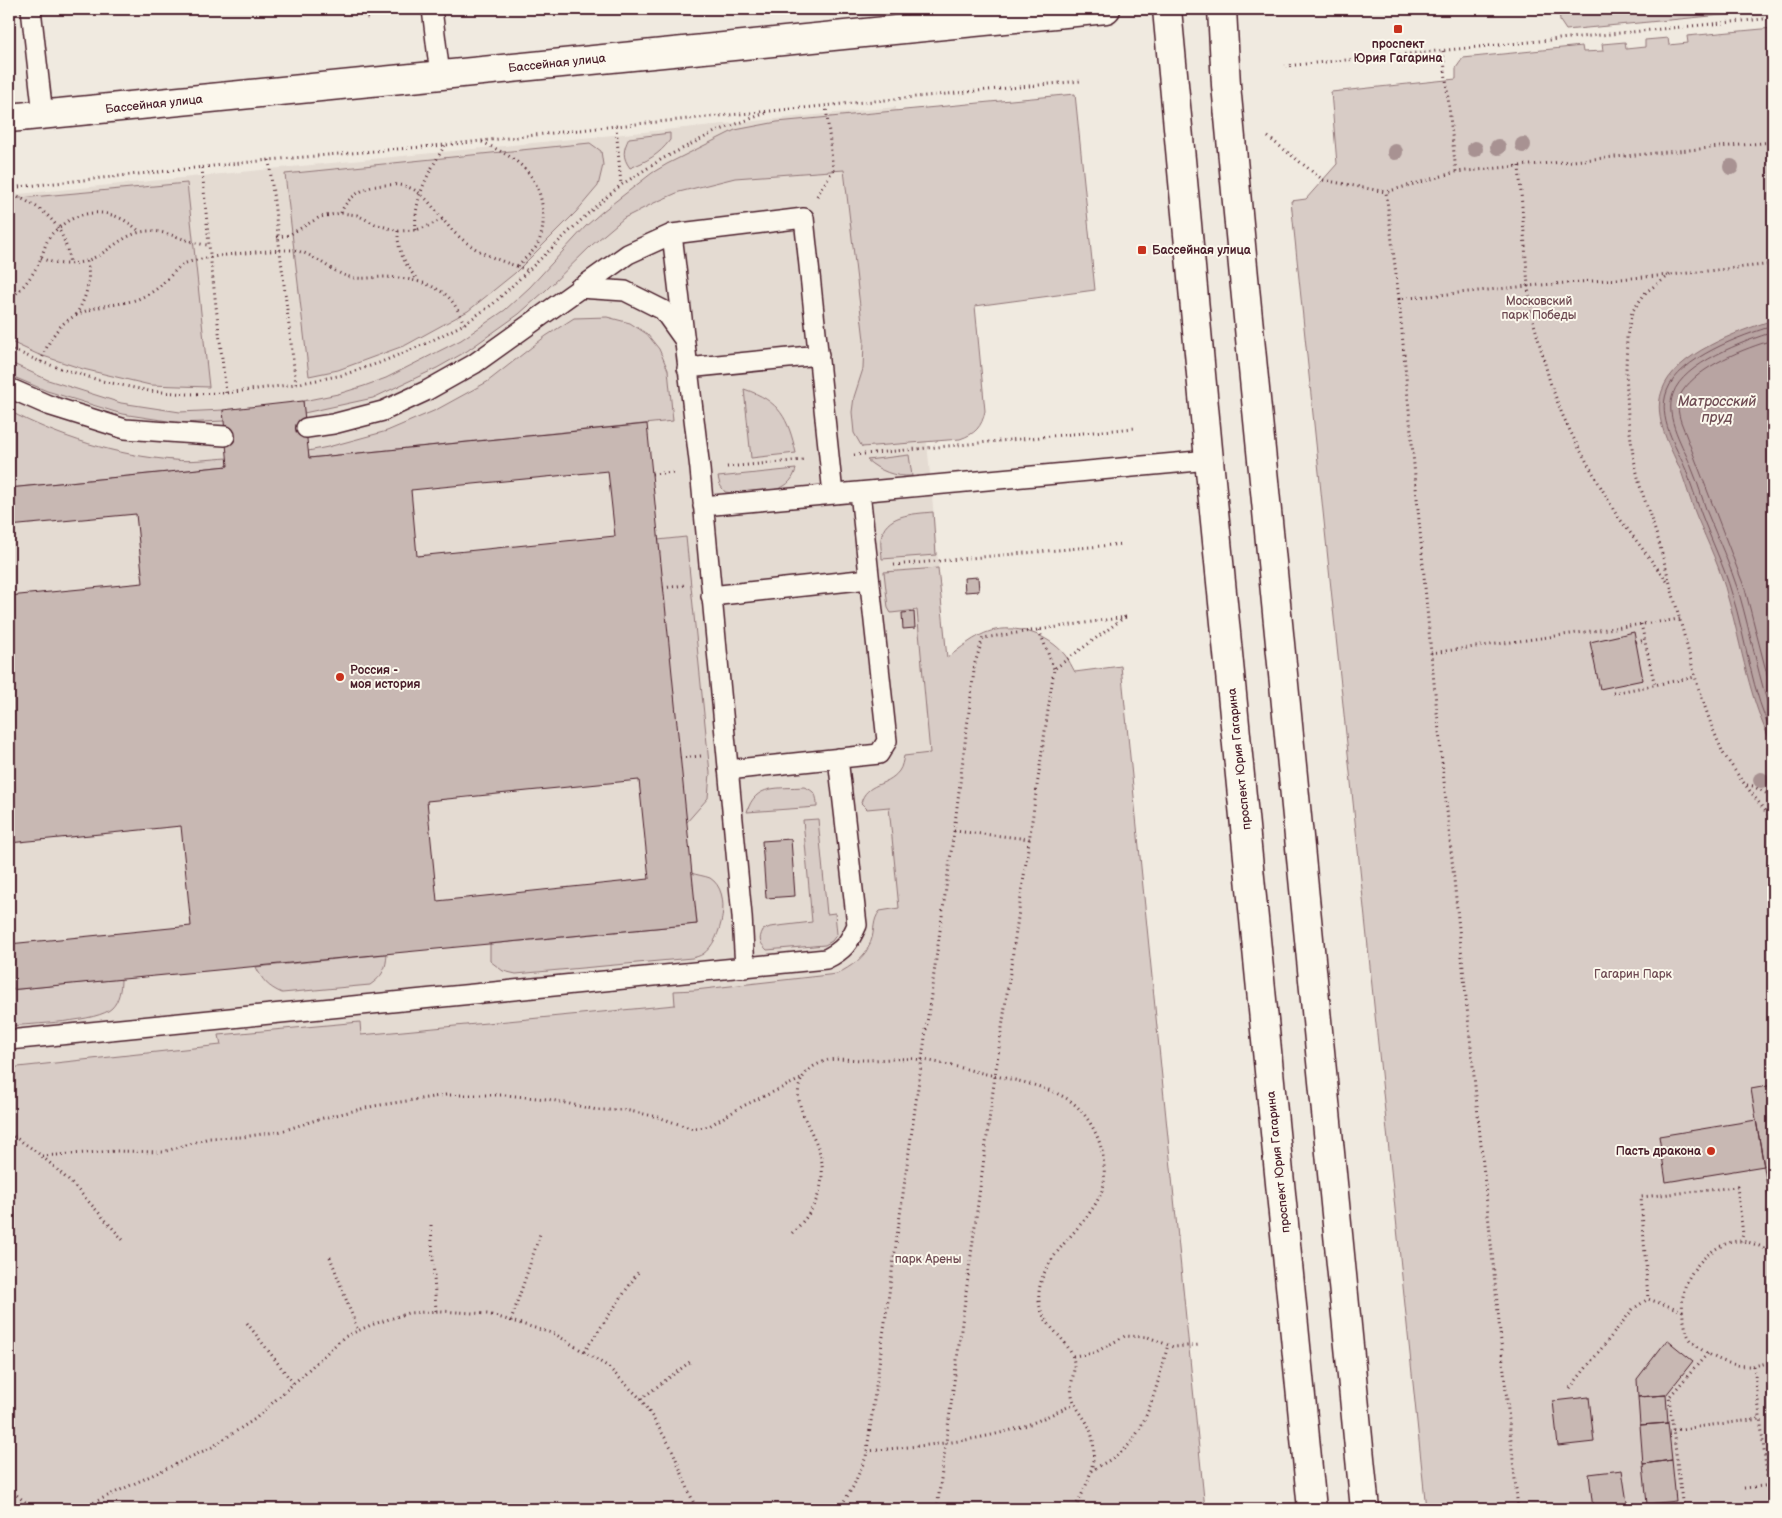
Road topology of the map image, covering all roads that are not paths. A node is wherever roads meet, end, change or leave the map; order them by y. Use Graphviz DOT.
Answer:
graph roads {
  1 [pos="31,9"];
  2 [pos="432,9"];
  3 [pos="1106,9"];
  4 [pos="1167,9"];
  5 [pos="1222,9"];
  6 [pos="440,75"];
  7 [pos="43,115"];
  8 [pos="9,118"];
  9 [pos="672,234"];
  10 [pos="579,288"];
  11 [pos="684,339"];
  12 [pos="819,354"];
  13 [pos="687,368"];
  14 [pos="9,388"];
  15 [pos="306,428"];
  16 [pos="225,436"];
  17 [pos="1209,460"];
  18 [pos="860,492"];
  19 [pos="833,494"];
  20 [pos="703,506"];
  21 [pos="869,573"];
  22 [pos="711,596"];
  23 [pos="838,758"];
  24 [pos="728,770"];
  25 [pos="745,968"];
  26 [pos="9,1040"];
  27 [pos="1312,1509"];
  28 [pos="1365,1509"];
  1 -- 7 [label="lane"];
  2 -- 6 [label="lane"];
  3 -- 6 [label="main road, Бассейная улица"];
  4 -- 17 [label="main road, проспект Юрия Гагарина"];
  5 -- 28 [label="main road"];
  6 -- 7 [label="main road, Бассейная улица"];
  7 -- 8 [label="main road, Бассейная улица"];
  9 -- 10 [label="lane"];
  9 -- 11 [label="lane"];
  9 -- 12 [label="lane"];
  10 -- 11 [label="lane"];
  10 -- 15 [label="lane"];
  11 -- 13 [label="lane"];
  12 -- 13 [label="lane"];
  12 -- 19 [label="lane"];
  13 -- 20 [label="lane"];
  14 -- 16 [label="lane"];
  17 -- 18 [label="lane"];
  17 -- 27 [label="main road, проспект Юрия Гагарина"];
  18 -- 19 [label="lane"];
  18 -- 21 [label="lane"];
  19 -- 20 [label="lane"];
  20 -- 22 [label="lane"];
  21 -- 22 [label="lane"];
  21 -- 23 [label="lane"];
  22 -- 24 [label="lane"];
  23 -- 24 [label="lane"];
  23 -- 25 [label="lane"];
  24 -- 25 [label="lane"];
  25 -- 26 [label="lane"];
}
